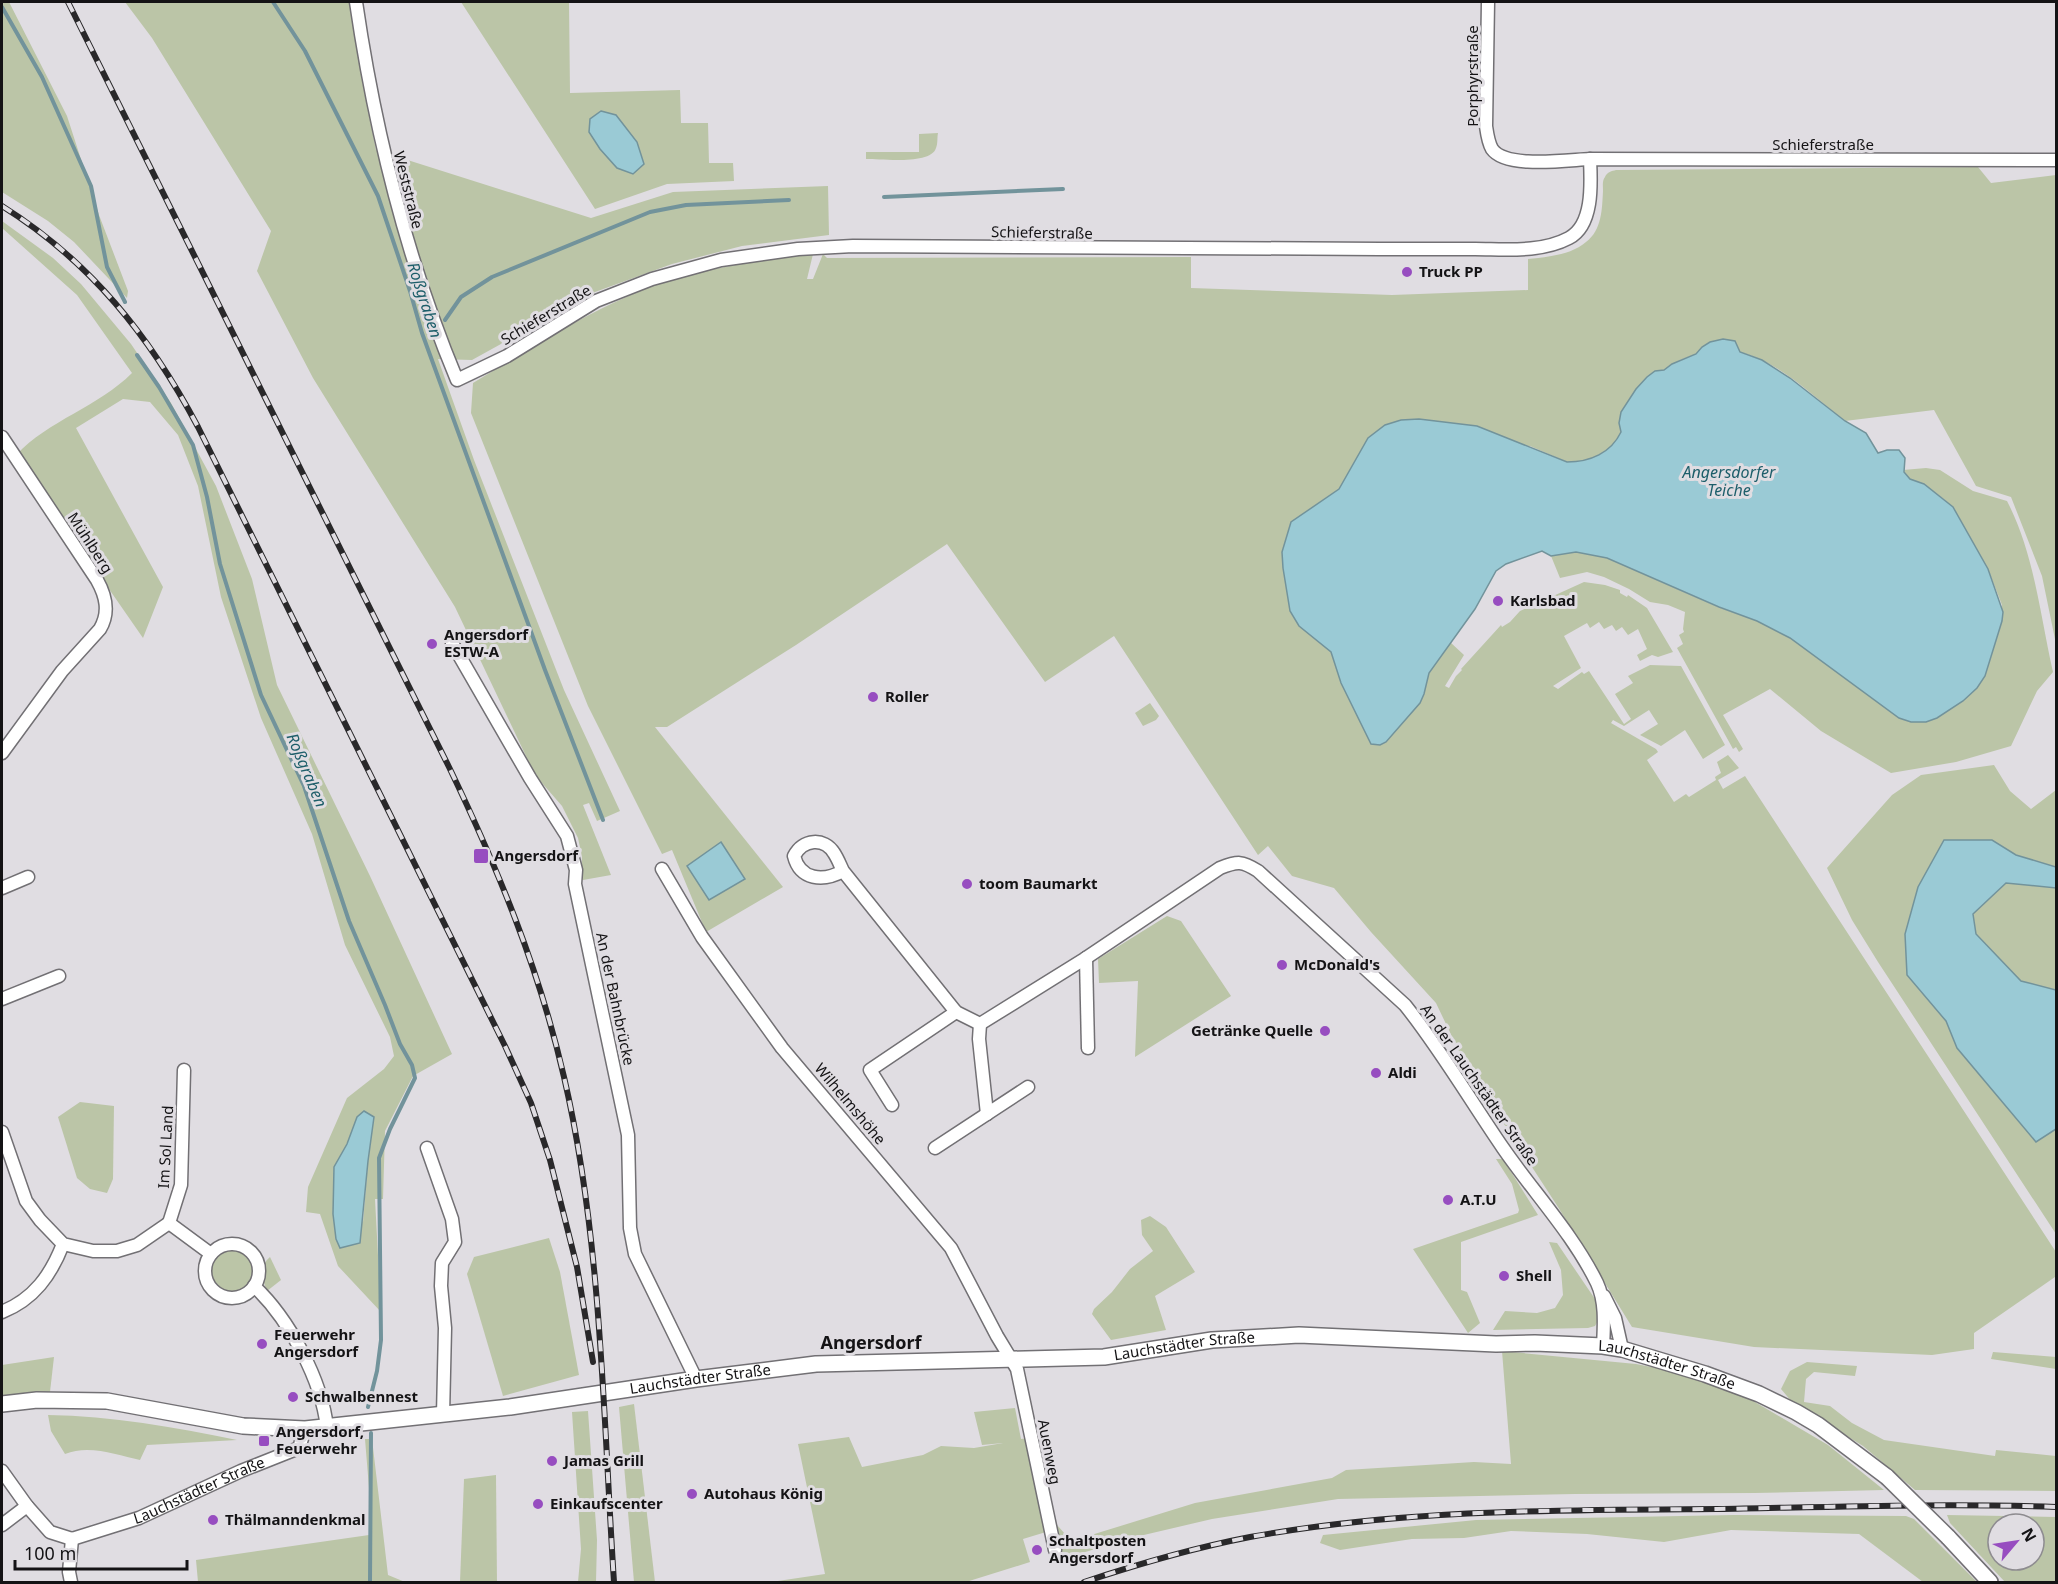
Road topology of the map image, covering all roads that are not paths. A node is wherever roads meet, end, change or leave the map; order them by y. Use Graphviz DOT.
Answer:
graph roads {
  1 [pos="356,2"];
  2 [pos="1488,2"];
  3 [pos="1493,150"];
  4 [pos="1590,159"];
  5 [pos="2056,160"];
  6 [pos="457,380"];
  7 [pos="2,437"];
  8 [pos="452,643"];
  9 [pos="2,753"];
  10 [pos="662,869"];
  11 [pos="843,871"];
  12 [pos="28,877"];
  13 [pos="2,888"];
  14 [pos="1086,958"];
  15 [pos="59,976"];
  16 [pos="2,999"];
  17 [pos="956,1012"];
  18 [pos="980,1024"];
  19 [pos="1088,1048"];
  20 [pos="184,1070"];
  21 [pos="1028,1087"];
  22 [pos="892,1105"];
  23 [pos="987,1114"];
  24 [pos="2,1132"];
  25 [pos="428,1148"];
  26 [pos="935,1148"];
  27 [pos="169,1223"];
  28 [pos="63,1244"];
  29 [pos="211,1254"];
  30 [pos="1598,1285"];
  31 [pos="254,1286"];
  32 [pos="2,1312"];
  33 [pos="1603,1346"];
  34 [pos="1622,1349"];
  35 [pos="1011,1360"];
  36 [pos="696,1378"];
  37 [pos="2,1404"];
  38 [pos="443,1415"];
  39 [pos="327,1428"];
  40 [pos="304,1429"];
  41 [pos="2,1471"];
  42 [pos="27,1506"];
  43 [pos="2,1525"];
  44 [pos="72,1539"];
  45 [pos="1055,1550"];
  46 [pos="71,1582"];
  47 [pos="1990,1582"];
  1 -- 6 [label="street, Weststraße"];
  2 -- 3 [label="street, Porphyrstraße"];
  3 -- 4 [label="street, Schieferstraße"];
  4 -- 5 [label="street, Schieferstraße"];
  4 -- 6 [label="street, Schieferstraße"];
  7 -- 9 [label="street, Mühlberg"];
  8 -- 36 [label="street, An der Bahnbrücke"];
  10 -- 35 [label="street, Wilhelmshöhe"];
  11 -- 17 [label="street"];
  12 -- 13 [label="street"];
  14 -- 18 [label="street, An der Lauchstädter Straße"];
  14 -- 19 [label="street"];
  14 -- 30 [label="street, An der Lauchstädter Straße"];
  15 -- 16 [label="street"];
  17 -- 18 [label="street"];
  17 -- 22 [label="street"];
  18 -- 23 [label="street"];
  20 -- 27 [label="street, Im Sol Land"];
  21 -- 23 [label="street"];
  23 -- 26 [label="street"];
  24 -- 28 [label="street"];
  25 -- 38 [label="street"];
  27 -- 28 [label="street"];
  27 -- 29 [label="street"];
  28 -- 32 [label="street"];
  29 -- 31 [label="street"];
  29 -- 31 [label="street"];
  30 -- 33 [label="street, An der Lauchstädter Straße"];
  30 -- 34 [label="street"];
  31 -- 39 [label="street"];
  33 -- 34 [label="main road, Lauchstädter Straße"];
  33 -- 35 [label="main road, Lauchstädter Straße"];
  34 -- 47 [label="main road, Lauchstädter Straße, bridge"];
  35 -- 36 [label="main road, Lauchstädter Straße"];
  35 -- 45 [label="street, Auenweg"];
  36 -- 38 [label="main road, Lauchstädter Straße"];
  37 -- 40 [label="main road, Lauchstädter Straße"];
  38 -- 39 [label="main road, Lauchstädter Straße"];
  39 -- 40 [label="main road, Lauchstädter Straße"];
  40 -- 44 [label="street, Lauchstädter Straße"];
  41 -- 42 [label="street"];
  42 -- 43 [label="street"];
  42 -- 44 [label="street"];
  44 -- 46 [label="street"];
}
